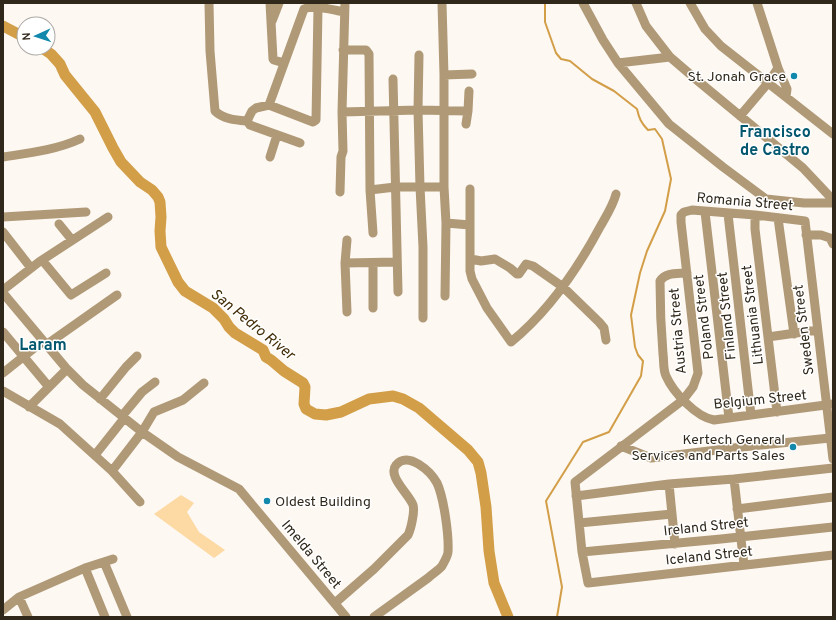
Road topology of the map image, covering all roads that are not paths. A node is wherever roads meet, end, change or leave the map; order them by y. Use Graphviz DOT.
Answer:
graph roads {
  1 [pos="209,3"];
  2 [pos="270,3"];
  3 [pos="279,3"];
  4 [pos="442,3"];
  5 [pos="583,3"];
  6 [pos="636,3"];
  7 [pos="690,3"];
  8 [pos="757,3"];
  9 [pos="318,8"];
  10 [pos="344,8"];
  11 [pos="271,24"];
  12 [pos="343,50"];
  13 [pos="418,55"];
  14 [pos="670,56"];
  15 [pos="284,63"];
  16 [pos="618,63"];
  17 [pos="778,68"];
  18 [pos="472,74"];
  19 [pos="444,75"];
  20 [pos="393,79"];
  21 [pos="768,83"];
  22 [pos="469,91"];
  23 [pos="786,97"];
  24 [pos="269,105"];
  25 [pos="418,110"];
  26 [pos="444,110"];
  27 [pos="468,110"];
  28 [pos="369,111"];
  29 [pos="394,111"];
  30 [pos="342,112"];
  31 [pos="740,116"];
  32 [pos="247,121"];
  33 [pos="466,124"];
  34 [pos="833,134"];
  35 [pos="277,135"];
  36 [pos="80,139"];
  37 [pos="300,144"];
  38 [pos="3,157"];
  39 [pos="270,157"];
  40 [pos="395,187"];
  41 [pos="420,187"];
  42 [pos="444,187"];
  43 [pos="470,189"];
  44 [pos="370,190"];
  45 [pos="340,192"];
  46 [pos="616,194"];
  47 [pos="833,200"];
  48 [pos="833,203"];
  49 [pos="86,212"];
  50 [pos="684,212"];
  51 [pos="705,212"];
  52 [pos="728,214"];
  53 [pos="755,215"];
  54 [pos="3,217"];
  55 [pos="108,217"];
  56 [pos="778,218"];
  57 [pos="805,221"];
  58 [pos="446,223"];
  59 [pos="59,224"];
  60 [pos="470,225"];
  61 [pos="3,232"];
  62 [pos="373,233"];
  63 [pos="806,235"];
  64 [pos="72,240"];
  65 [pos="347,240"];
  66 [pos="833,244"];
  67 [pos="471,259"];
  68 [pos="42,260"];
  69 [pos="397,262"];
  70 [pos="345,263"];
  71 [pos="373,263"];
  72 [pos="32,268"];
  73 [pos="106,273"];
  74 [pos="687,273"];
  75 [pos="563,287"];
  76 [pos="3,291"];
  77 [pos="398,292"];
  78 [pos="117,295"];
  79 [pos="445,296"];
  80 [pos="373,308"];
  81 [pos="347,312"];
  82 [pos="423,318"];
  83 [pos="817,330"];
  84 [pos="3,332"];
  85 [pos="794,334"];
  86 [pos="768,337"];
  87 [pos="606,340"];
  88 [pos="45,343"];
  89 [pos="137,356"];
  90 [pos="23,357"];
  91 [pos="5,368"];
  92 [pos="64,372"];
  93 [pos="155,382"];
  94 [pos="204,383"];
  95 [pos="49,387"];
  96 [pos="3,391"];
  97 [pos="100,399"];
  98 [pos="683,400"];
  99 [pos="830,405"];
  100 [pos="29,407"];
  101 [pos="777,412"];
  102 [pos="751,415"];
  103 [pos="122,418"];
  104 [pos="728,418"];
  105 [pos="142,432"];
  106 [pos="830,438"];
  107 [pos="621,446"];
  108 [pos="95,455"];
  109 [pos="833,459"];
  110 [pos="833,468"];
  111 [pos="112,472"];
  112 [pos="734,479"];
  113 [pos="669,484"];
  114 [pos="576,496"];
  115 [pos="833,497"];
  116 [pos="140,502"];
  117 [pos="737,509"];
  118 [pos="672,514"];
  119 [pos="579,523"];
  120 [pos="833,527"];
  121 [pos="740,537"];
  122 [pos="675,544"];
  123 [pos="582,552"];
  124 [pos="833,555"];
  125 [pos="744,565"];
  126 [pos="85,568"];
  127 [pos="588,583"];
  128 [pos="19,597"];
  129 [pos="335,603"];
  130 [pos="3,610"];
  131 [pos="6,617"];
  132 [pos="28,617"];
  133 [pos="105,617"];
  134 [pos="128,617"];
  135 [pos="346,617"];
  136 [pos="374,617"];
  1 -- 32 [label="street"];
  2 -- 11 [label="street"];
  3 -- 11 [label="street"];
  4 -- 19 [label="street"];
  5 -- 16 [label="street"];
  6 -- 14 [label="street"];
  7 -- 21 [label="street"];
  8 -- 17 [label="street"];
  9 -- 10 [label="street"];
  9 -- 15 [label="street"];
  9 -- 24 [label="street"];
  10 -- 12 [label="street"];
  11 -- 15 [label="street"];
  12 -- 28 [label="street"];
  12 -- 30 [label="street"];
  13 -- 25 [label="street"];
  14 -- 16 [label="street"];
  14 -- 31 [label="street"];
  15 -- 24 [label="street"];
  16 -- 48 [label="street"];
  17 -- 21 [label="street"];
  17 -- 23 [label="street"];
  18 -- 19 [label="street"];
  19 -- 26 [label="street"];
  20 -- 29 [label="street"];
  21 -- 23 [label="street"];
  21 -- 31 [label="street"];
  22 -- 27 [label="street"];
  23 -- 34 [label="street"];
  24 -- 32 [label="street"];
  25 -- 26 [label="street"];
  25 -- 29 [label="street"];
  25 -- 41 [label="street"];
  26 -- 27 [label="street"];
  26 -- 42 [label="street"];
  27 -- 33 [label="street"];
  28 -- 29 [label="street"];
  28 -- 30 [label="street"];
  28 -- 44 [label="street"];
  29 -- 40 [label="street"];
  30 -- 45 [label="street"];
  31 -- 47 [label="street"];
  32 -- 35 [label="street"];
  35 -- 37 [label="street"];
  35 -- 39 [label="street"];
  36 -- 38 [label="street"];
  40 -- 41 [label="street"];
  40 -- 44 [label="street"];
  40 -- 69 [label="street"];
  41 -- 42 [label="street"];
  41 -- 82 [label="street"];
  42 -- 58 [label="street"];
  43 -- 60 [label="street"];
  44 -- 62 [label="street"];
  46 -- 75 [label="street"];
  49 -- 54 [label="street"];
  50 -- 51 [label="street, Romania Street"];
  50 -- 74 [label="street, Austria Street"];
  51 -- 52 [label="street, Romania Street"];
  51 -- 104 [label="street, Poland Street"];
  52 -- 53 [label="street, Romania Street"];
  52 -- 102 [label="street, Finland Street"];
  53 -- 56 [label="street, Romania Street"];
  53 -- 86 [label="street, Lithuania Street"];
  55 -- 64 [label="street"];
  56 -- 57 [label="street, Romania Street"];
  56 -- 85 [label="street"];
  57 -- 63 [label="street, Sweden Street"];
  58 -- 60 [label="street"];
  58 -- 79 [label="street"];
  59 -- 64 [label="street"];
  60 -- 67 [label="street"];
  61 -- 72 [label="street"];
  63 -- 66 [label="street"];
  63 -- 83 [label="street, Sweden Street"];
  64 -- 68 [label="street"];
  65 -- 70 [label="street"];
  67 -- 75 [label="street"];
  67 -- 75 [label="street"];
  68 -- 72 [label="street"];
  68 -- 73 [label="street"];
  69 -- 71 [label="street"];
  69 -- 77 [label="street"];
  70 -- 71 [label="street"];
  70 -- 81 [label="street"];
  71 -- 80 [label="street"];
  72 -- 76 [label="street"];
  74 -- 98 [label="street, Austria Street"];
  74 -- 98 [label="street, Belgium Street"];
  75 -- 87 [label="street"];
  76 -- 88 [label="street, Imelda Street"];
  78 -- 88 [label="street"];
  83 -- 85 [label="street"];
  83 -- 99 [label="street, Sweden Street"];
  84 -- 90 [label="street"];
  85 -- 86 [label="street"];
  86 -- 101 [label="street, Lithuania Street"];
  88 -- 90 [label="street"];
  88 -- 97 [label="street, Imelda Street"];
  89 -- 97 [label="street"];
  90 -- 91 [label="street"];
  90 -- 95 [label="street"];
  92 -- 95 [label="street"];
  93 -- 103 [label="street"];
  94 -- 105 [label="street"];
  95 -- 100 [label="street"];
  96 -- 100 [label="street"];
  97 -- 103 [label="street, Imelda Street"];
  98 -- 104 [label="street, Belgium Street"];
  98 -- 107 [label="street, Austria Street"];
  99 -- 101 [label="street, Belgium Street"];
  99 -- 106 [label="street, Sweden Street"];
  100 -- 108 [label="street"];
  101 -- 102 [label="street, Belgium Street"];
  102 -- 104 [label="street, Belgium Street"];
  103 -- 105 [label="street, Imelda Street"];
  103 -- 108 [label="street"];
  105 -- 111 [label="street"];
  105 -- 129 [label="street, Imelda Street"];
  106 -- 107 [label="street"];
  106 -- 109 [label="street, Sweden Street"];
  107 -- 114 [label="street, Austria Street"];
  108 -- 111 [label="street"];
  110 -- 112 [label="street"];
  111 -- 116 [label="street"];
  112 -- 113 [label="street"];
  112 -- 117 [label="street"];
  113 -- 114 [label="street"];
  113 -- 118 [label="street"];
  114 -- 119 [label="street, Austria Street"];
  115 -- 117 [label="street"];
  117 -- 121 [label="street"];
  118 -- 119 [label="street"];
  118 -- 122 [label="street"];
  119 -- 123 [label="street, Austria Street"];
  120 -- 121 [label="street, Ireland Street"];
  121 -- 122 [label="street, Ireland Street"];
  121 -- 125 [label="street"];
  122 -- 123 [label="street, Ireland Street"];
  123 -- 127 [label="street, Austria Street"];
  124 -- 125 [label="street, Iceland Street"];
  125 -- 127 [label="street, Iceland Street"];
  126 -- 128 [label="street"];
  126 -- 133 [label="street"];
  126 -- 134 [label="street"];
  128 -- 130 [label="street"];
  128 -- 132 [label="street"];
  129 -- 135 [label="street, Imelda Street"];
  129 -- 136 [label="street"];
  130 -- 131 [label="street"];
}
